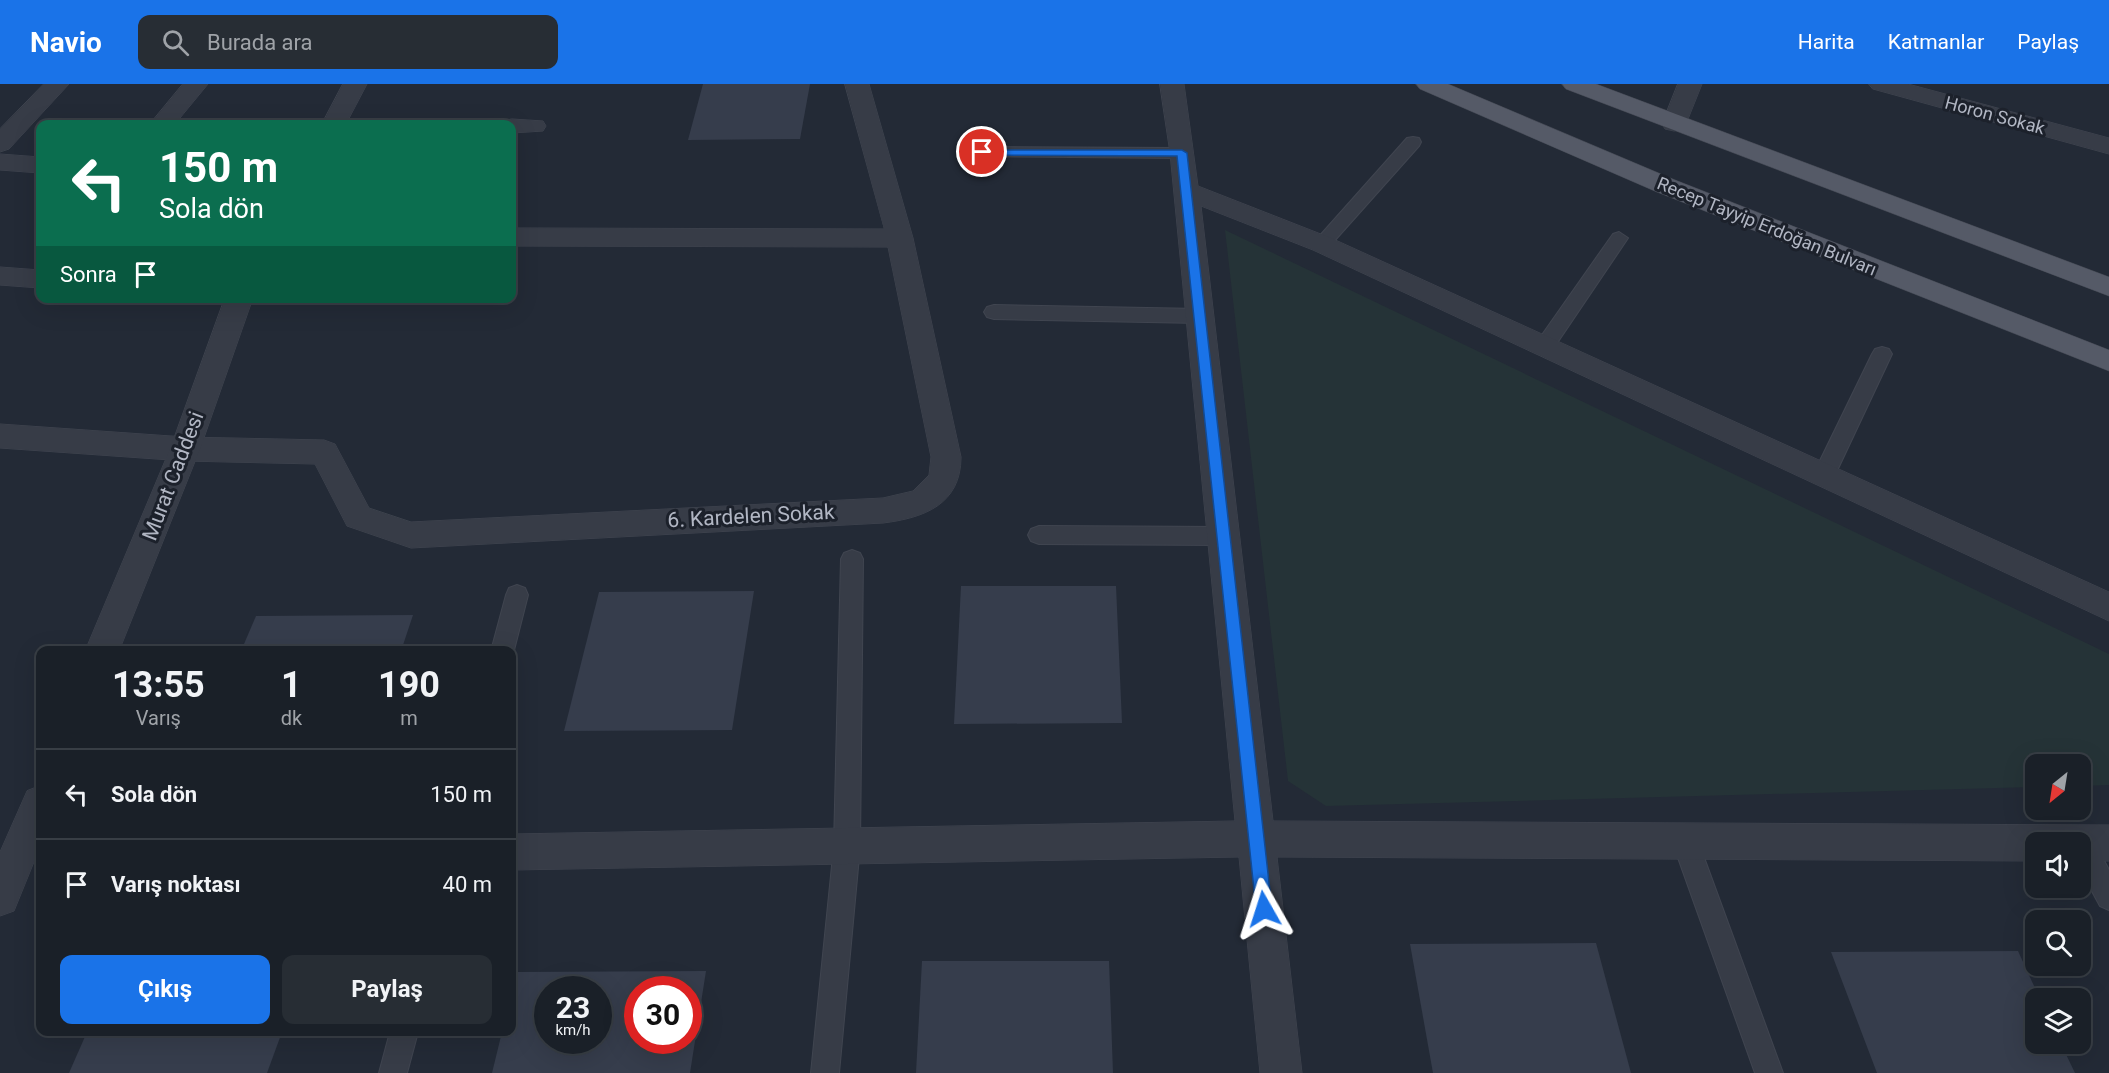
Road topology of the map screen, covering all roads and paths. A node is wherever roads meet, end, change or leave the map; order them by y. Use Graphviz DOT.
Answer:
graph roads {
  1 [pos="57,84"];
  2 [pos="196,84"];
  3 [pos="355,84"];
  4 [pos="857,84"];
  5 [pos="1172,84"];
  6 [pos="1428,84"];
  7 [pos="1574,84"];
  8 [pos="1690,84"];
  9 [pos="1881,84"];
  10 [pos="165,120"];
  11 [pos="336,120"];
  12 [pos="1674,123"];
  13 [pos="1413,142"];
  14 [pos="0,144"];
  15 [pos="2109,146"];
  16 [pos="982,152"];
  17 [pos="1182,153"];
  18 [pos="0,162"];
  19 [pos="36,165"];
  20 [pos="1186,191"];
  21 [pos="516,237"];
  22 [pos="900,238"];
  23 [pos="1619,238"];
  24 [pos="1322,244"];
  25 [pos="0,276"];
  26 [pos="36,279"];
  27 [pos="2109,287"];
  28 [pos="237,303"];
  29 [pos="994,312"];
  30 [pos="1200,315"];
  31 [pos="1544,347"];
  32 [pos="1882,354"];
  33 [pos="2109,361"];
  34 [pos="0,436"];
  35 [pos="184,449"];
  36 [pos="1824,475"];
  37 [pos="1039,535"];
  38 [pos="1223,536"];
  39 [pos="852,560"];
  40 [pos="517,595"];
  41 [pos="2109,607"];
  42 [pos="104,646"];
  43 [pos="504,646"];
  44 [pos="36,812"];
  45 [pos="1256,839"];
  46 [pos="1685,841"];
  47 [pos="2095,843"];
  48 [pos="847,846"];
  49 [pos="516,852"];
  50 [pos="0,897"];
  51 [pos="2109,897"];
  52 [pos="403,1036"];
  53 [pos="393,1073"];
  54 [pos="825,1073"];
  55 [pos="1281,1073"];
  56 [pos="1770,1073"];
  1 -- 14 [label="street"];
  2 -- 10 [label="street"];
  3 -- 11 [label="street"];
  4 -- 22 [label="street, 6. Kardelen Sokak"];
  5 -- 17 [label="street"];
  6 -- 33 [label="main road, Recep Tayyip Erdoğan Bulvarı"];
  7 -- 12 [label="main road"];
  8 -- 12 [label="street"];
  9 -- 15 [label="street, Horon Sokak"];
  12 -- 27 [label="main road"];
  13 -- 24 [label="lane"];
  16 -- 17 [label="lane"];
  17 -- 20 [label="street"];
  18 -- 19 [label="street"];
  20 -- 24 [label="street"];
  20 -- 30 [label="street"];
  21 -- 22 [label="street"];
  22 -- 35 [label="street, 6. Kardelen Sokak"];
  23 -- 31 [label="lane"];
  24 -- 31 [label="street"];
  25 -- 26 [label="street"];
  28 -- 35 [label="street, Murat Caddesi"];
  29 -- 30 [label="lane"];
  30 -- 38 [label="street"];
  31 -- 36 [label="street"];
  32 -- 36 [label="lane"];
  34 -- 35 [label="street"];
  35 -- 42 [label="street, Murat Caddesi"];
  36 -- 41 [label="street"];
  37 -- 38 [label="lane"];
  38 -- 45 [label="street"];
  39 -- 48 [label="lane"];
  40 -- 43 [label="lane"];
  44 -- 50 [label="street"];
  45 -- 46 [label="street"];
  45 -- 48 [label="street"];
  45 -- 55 [label="street"];
  46 -- 47 [label="street"];
  46 -- 56 [label="lane"];
  47 -- 51 [label="lane"];
  48 -- 49 [label="street"];
  48 -- 54 [label="lane"];
  52 -- 53 [label="lane"];
}
